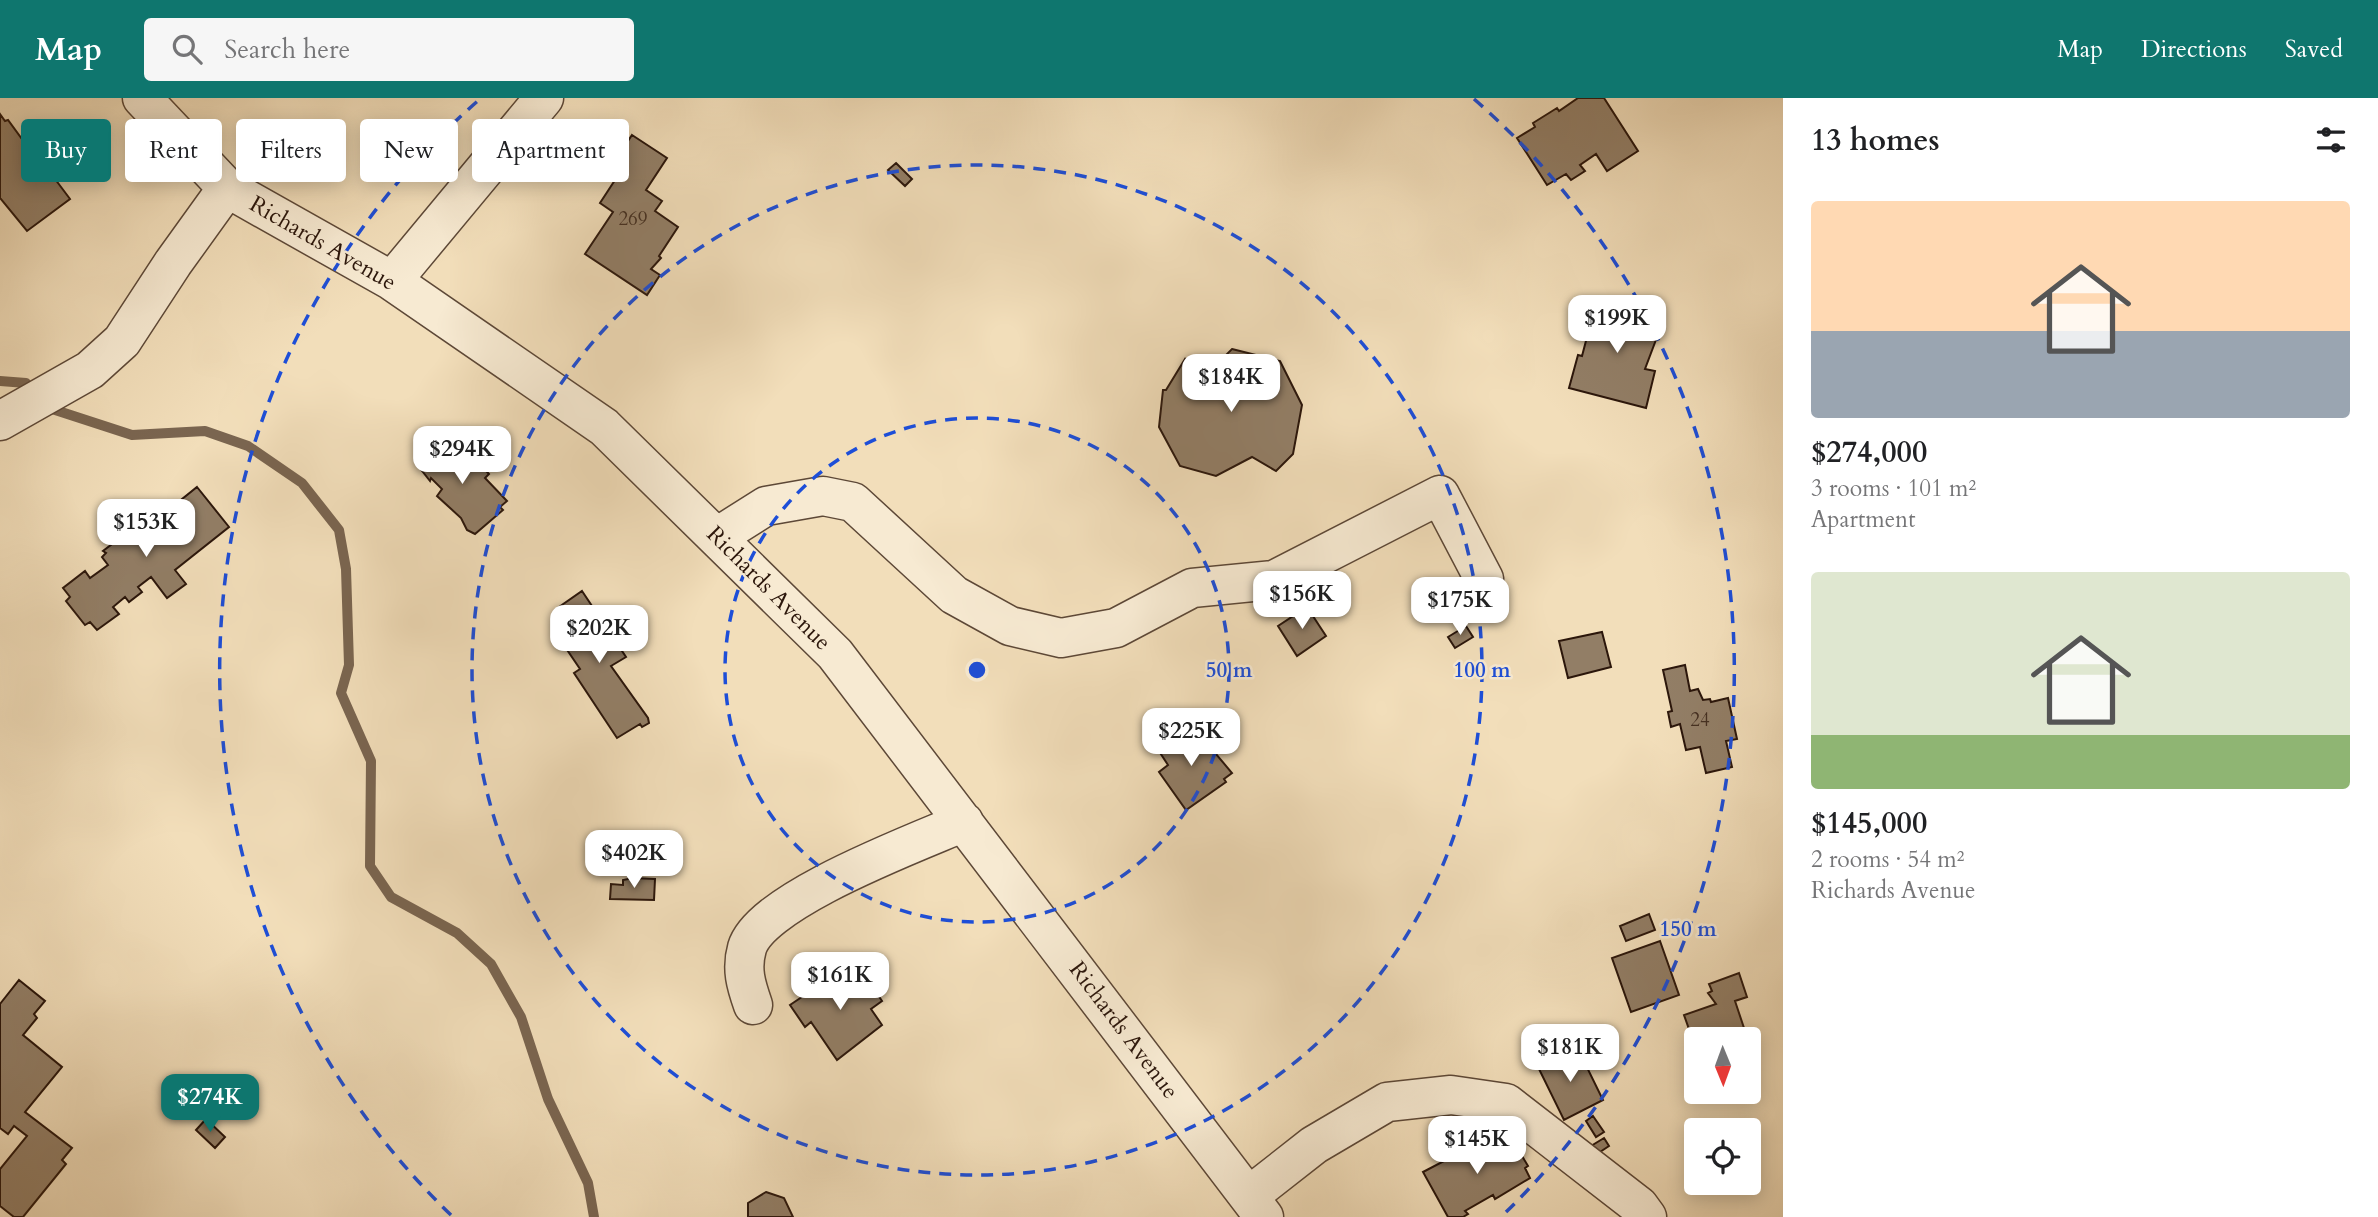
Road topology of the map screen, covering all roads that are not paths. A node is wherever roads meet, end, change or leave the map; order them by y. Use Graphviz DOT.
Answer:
graph roads {
  1 [pos="142,98"];
  2 [pos="544,98"];
  3 [pos="227,188"];
  4 [pos="392,281"];
  5 [pos="0,421"];
  6 [pos="717,537"];
  7 [pos="1484,579"];
  8 [pos="964,822"];
  9 [pos="753,1005"];
  10 [pos="1256,1207"];
  11 [pos="1647,1217"];
  1 -- 3 [label="street, Richards Avenue"];
  2 -- 4 [label="street"];
  3 -- 4 [label="street, Richards Avenue"];
  3 -- 5 [label="street"];
  4 -- 6 [label="street, Richards Avenue"];
  6 -- 7 [label="street"];
  6 -- 8 [label="street, Richards Avenue"];
  8 -- 9 [label="street"];
  8 -- 10 [label="street, Richards Avenue"];
  10 -- 11 [label="street"];
}
